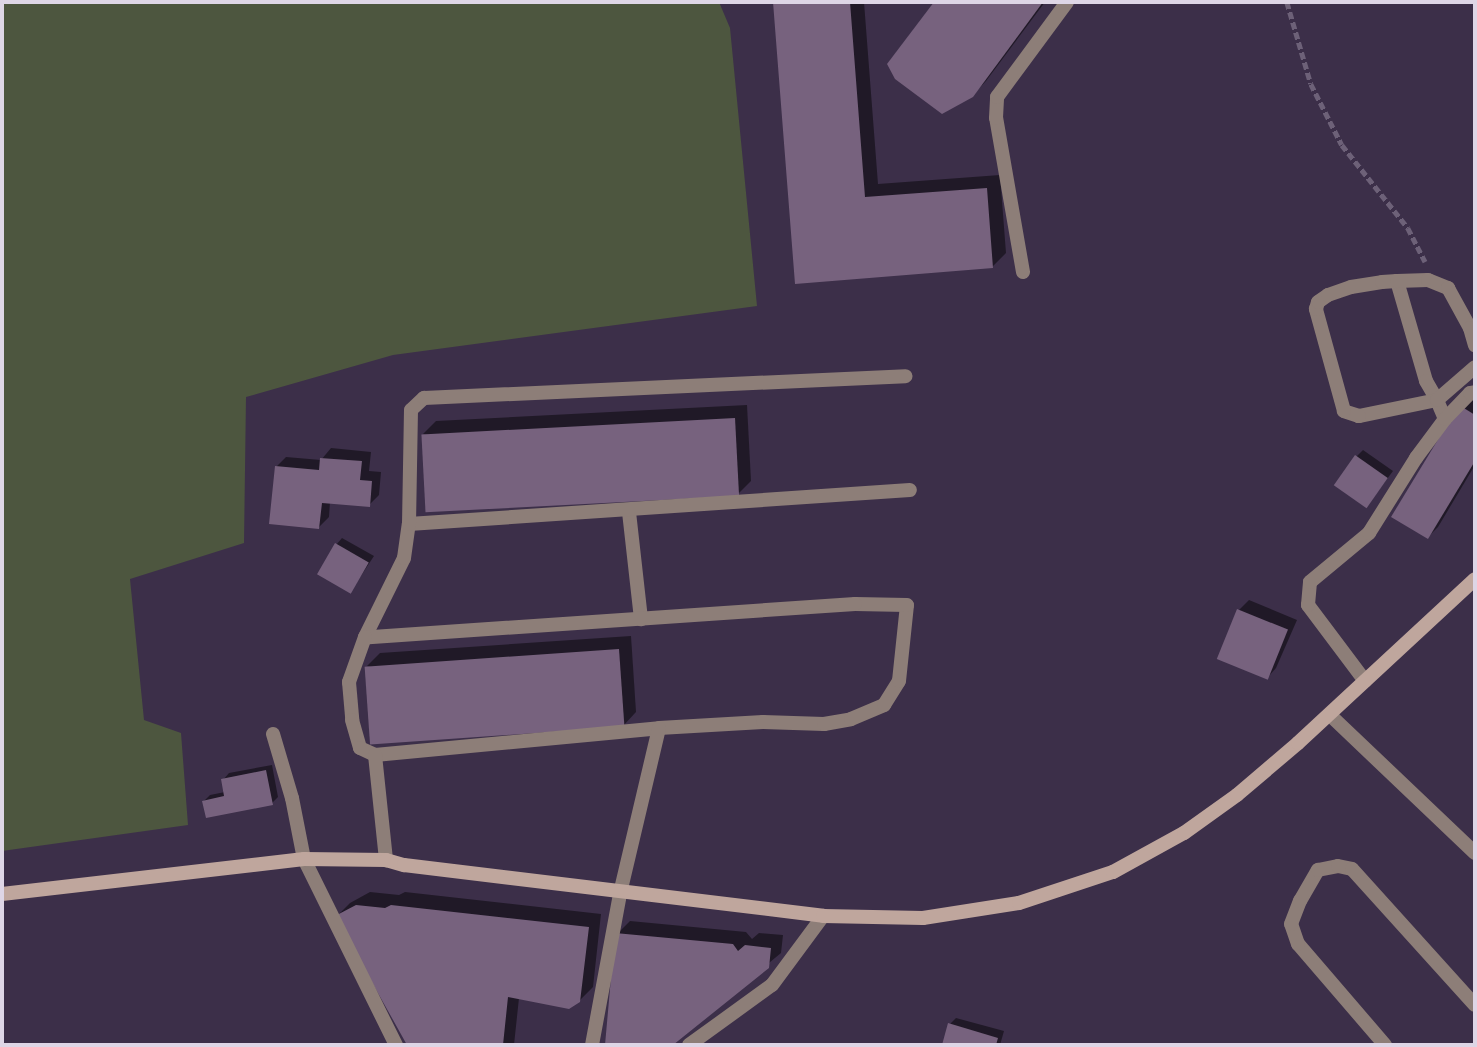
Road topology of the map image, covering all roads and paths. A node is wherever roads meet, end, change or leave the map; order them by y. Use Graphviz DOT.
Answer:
graph roads {
  1 [pos="1067,2"];
  2 [pos="1287,2"];
  3 [pos="1023,272"];
  4 [pos="1428,280"];
  5 [pos="1398,281"];
  6 [pos="1475,345"];
  7 [pos="1475,367"];
  8 [pos="905,376"];
  9 [pos="1475,392"];
  10 [pos="1437,400"];
  11 [pos="1445,419"];
  12 [pos="910,490"];
  13 [pos="629,512"];
  14 [pos="409,524"];
  15 [pos="1475,579"];
  16 [pos="641,619"];
  17 [pos="365,638"];
  18 [pos="1365,681"];
  19 [pos="1330,715"];
  20 [pos="659,728"];
  21 [pos="273,734"];
  22 [pos="374,755"];
  23 [pos="1475,853"];
  24 [pos="304,859"];
  25 [pos="386,860"];
  26 [pos="621,889"];
  27 [pos="2,894"];
  28 [pos="823,916"];
  29 [pos="1475,1005"];
  30 [pos="396,1045"];
  31 [pos="592,1045"];
  32 [pos="690,1045"];
  33 [pos="1385,1045"];
  1 -- 3 [label="street"];
  2 -- 4 [label="path"];
  4 -- 5 [label="street"];
  4 -- 6 [label="street"];
  5 -- 10 [label="street"];
  5 -- 10 [label="street"];
  7 -- 10 [label="street"];
  8 -- 14 [label="street"];
  9 -- 11 [label="street"];
  10 -- 11 [label="street"];
  11 -- 18 [label="street"];
  12 -- 13 [label="street"];
  13 -- 14 [label="street"];
  13 -- 16 [label="street"];
  14 -- 17 [label="street"];
  15 -- 18 [label="street"];
  16 -- 17 [label="street"];
  16 -- 20 [label="street"];
  17 -- 22 [label="street"];
  18 -- 19 [label="street"];
  19 -- 23 [label="street"];
  19 -- 28 [label="street"];
  20 -- 22 [label="street"];
  20 -- 26 [label="street"];
  21 -- 24 [label="street"];
  22 -- 25 [label="street"];
  24 -- 25 [label="street"];
  24 -- 27 [label="street"];
  24 -- 30 [label="street"];
  25 -- 26 [label="street"];
  26 -- 28 [label="street"];
  26 -- 31 [label="street"];
  28 -- 32 [label="street"];
  29 -- 33 [label="street"];
}
